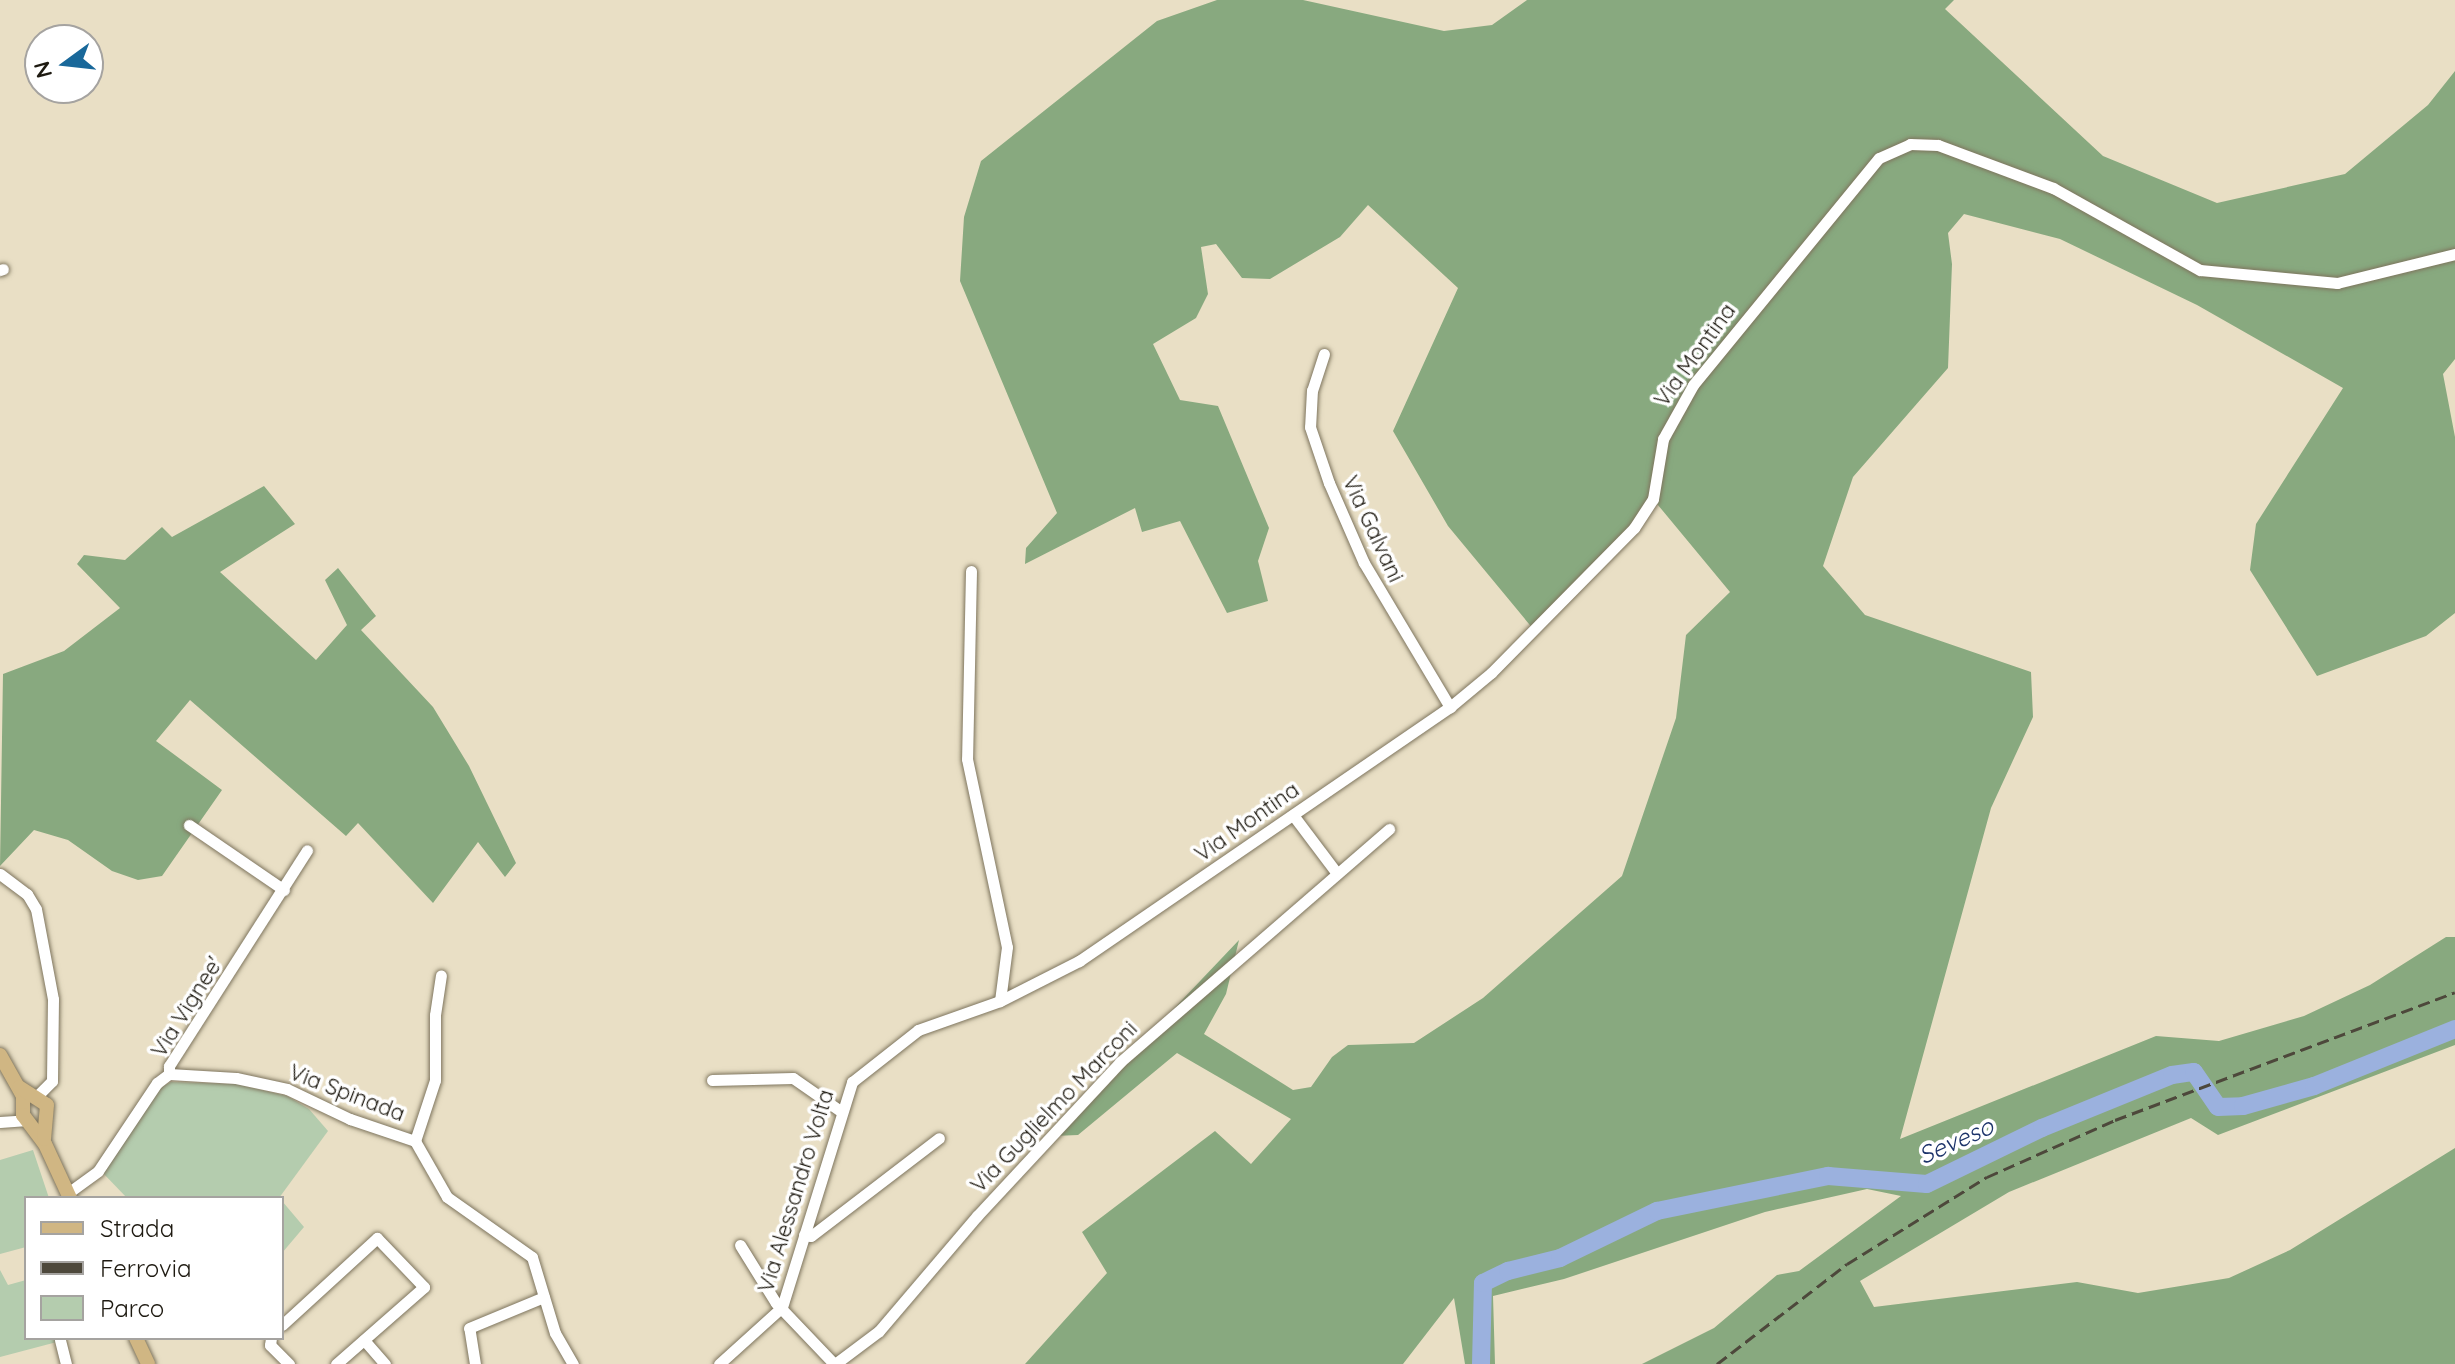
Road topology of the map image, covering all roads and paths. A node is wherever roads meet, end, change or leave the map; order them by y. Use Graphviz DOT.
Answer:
graph roads {
  1 [pos="2455,254"];
  2 [pos="1324,354"];
  3 [pos="971,571"];
  4 [pos="1450,707"];
  5 [pos="1293,815"];
  6 [pos="189,825"];
  7 [pos="1389,829"];
  8 [pos="307,850"];
  9 [pos="1336,872"];
  10 [pos="0,874"];
  11 [pos="284,890"];
  12 [pos="441,975"];
  13 [pos="1000,1001"];
  14 [pos="0,1055"];
  15 [pos="169,1074"];
  16 [pos="712,1080"];
  17 [pos="839,1110"];
  18 [pos="29,1112"];
  19 [pos="0,1122"];
  20 [pos="939,1138"];
  21 [pos="415,1141"];
  22 [pos="67,1191"];
  23 [pos="804,1235"];
  24 [pos="740,1245"];
  25 [pos="544,1297"];
  26 [pos="782,1307"];
  27 [pos="284,1323"];
  28 [pos="60,1340"];
  29 [pos="137,1340"];
  30 [pos="271,1340"];
  31 [pos="364,1340"];
  32 [pos="66,1364"];
  33 [pos="148,1364"];
  34 [pos="289,1364"];
  35 [pos="336,1364"];
  36 [pos="385,1364"];
  37 [pos="475,1364"];
  38 [pos="573,1364"];
  39 [pos="719,1364"];
  40 [pos="834,1364"];
  1 -- 4 [label="street, Via Montina"];
  2 -- 4 [label="street, Via Galvani"];
  3 -- 13 [label="street"];
  4 -- 5 [label="street, Via Montina"];
  5 -- 9 [label="street"];
  5 -- 13 [label="street, Via Montina"];
  6 -- 11 [label="street"];
  7 -- 9 [label="street, Via Guglielmo Marconi"];
  8 -- 11 [label="street, Via Vignee'"];
  9 -- 40 [label="street, Via Guglielmo Marconi"];
  10 -- 18 [label="street"];
  11 -- 15 [label="street, Via Vignee'"];
  12 -- 21 [label="street"];
  13 -- 17 [label="street, Via Alessandro Volta"];
  14 -- 18 [label="main road"];
  15 -- 21 [label="street, Via Spinada"];
  15 -- 22 [label="street, Via Vignee'"];
  16 -- 17 [label="street"];
  17 -- 23 [label="street, Via Alessandro Volta"];
  18 -- 19 [label="street"];
  18 -- 22 [label="main road"];
  20 -- 23 [label="street"];
  21 -- 25 [label="street"];
  23 -- 26 [label="street, Via Alessandro Volta"];
  24 -- 26 [label="street, Via Guglielmo Marconi"];
  25 -- 37 [label="street"];
  25 -- 38 [label="street"];
  26 -- 39 [label="street, Via Alessandro Volta"];
  26 -- 40 [label="street, Via Guglielmo Marconi"];
  27 -- 31 [label="street"];
  28 -- 32 [label="street"];
  29 -- 33 [label="main road"];
  30 -- 34 [label="street"];
  31 -- 35 [label="street"];
  31 -- 36 [label="street"];
}
